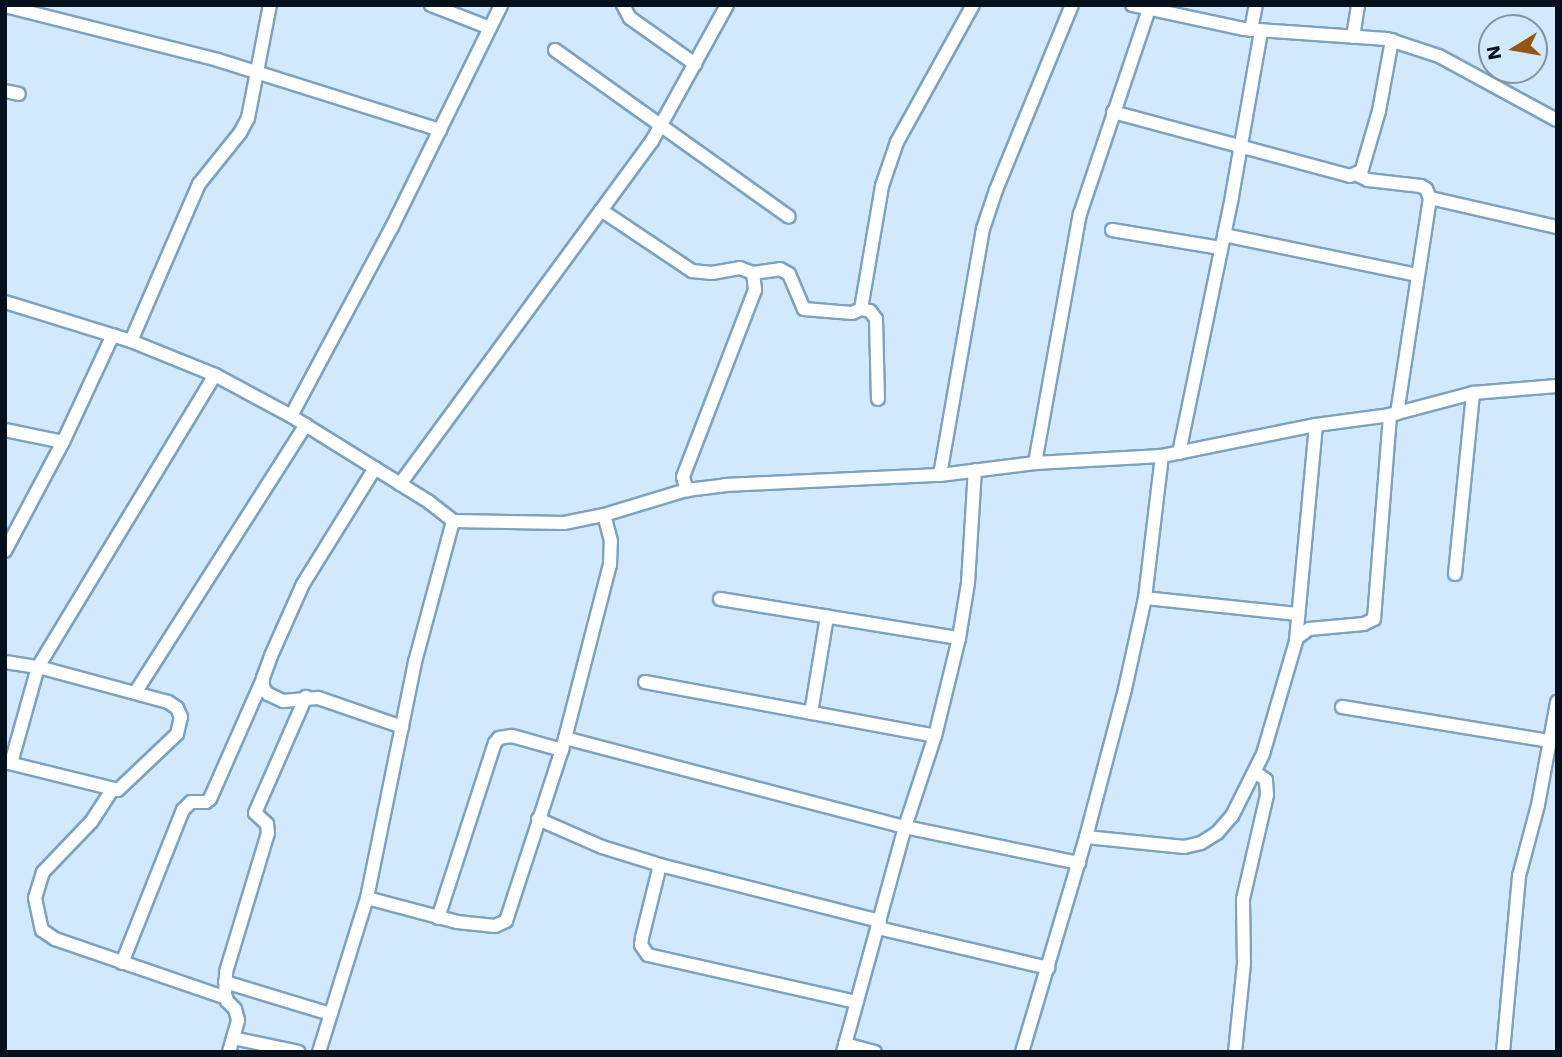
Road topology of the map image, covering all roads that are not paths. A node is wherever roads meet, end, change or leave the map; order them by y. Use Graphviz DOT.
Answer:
graph roads {
  1 [pos="270,5"];
  2 [pos="431,5"];
  3 [pos="500,5"];
  4 [pos="623,5"];
  5 [pos="727,5"];
  6 [pos="973,5"];
  7 [pos="1072,5"];
  8 [pos="1132,5"];
  9 [pos="1256,5"];
  10 [pos="1359,5"];
  11 [pos="5,6"];
  12 [pos="1149,9"];
  13 [pos="490,28"];
  14 [pos="1256,30"];
  15 [pos="1353,37"];
  16 [pos="1392,40"];
  17 [pos="555,50"];
  18 [pos="695,64"];
  19 [pos="258,72"];
  20 [pos="5,90"];
  21 [pos="19,94"];
  22 [pos="1113,112"];
  23 [pos="1557,120"];
  24 [pos="661,125"];
  25 [pos="440,130"];
  26 [pos="1241,145"];
  27 [pos="1359,172"];
  28 [pos="1430,198"];
  29 [pos="601,210"];
  30 [pos="789,217"];
  31 [pos="1557,227"];
  32 [pos="1112,230"];
  33 [pos="1224,235"];
  34 [pos="1221,248"];
  35 [pos="753,273"];
  36 [pos="1418,275"];
  37 [pos="5,302"];
  38 [pos="861,309"];
  39 [pos="113,335"];
  40 [pos="131,341"];
  41 [pos="215,375"];
  42 [pos="1557,386"];
  43 [pos="1473,393"];
  44 [pos="878,399"];
  45 [pos="1393,414"];
  46 [pos="291,416"];
  47 [pos="306,425"];
  48 [pos="1316,425"];
  49 [pos="5,430"];
  50 [pos="63,442"];
  51 [pos="1179,453"];
  52 [pos="1162,456"];
  53 [pos="1035,463"];
  54 [pos="375,468"];
  55 [pos="975,470"];
  56 [pos="940,475"];
  57 [pos="400,484"];
  58 [pos="687,490"];
  59 [pos="604,515"];
  60 [pos="453,521"];
  61 [pos="5,551"];
  62 [pos="1455,574"];
  63 [pos="1145,597"];
  64 [pos="720,599"];
  65 [pos="1298,614"];
  66 [pos="828,617"];
  67 [pos="959,638"];
  68 [pos="1296,641"];
  69 [pos="5,662"];
  70 [pos="38,667"];
  71 [pos="263,678"];
  72 [pos="645,682"];
  73 [pos="135,693"];
  74 [pos="306,697"];
  75 [pos="1557,702"];
  76 [pos="1342,707"];
  77 [pos="811,713"];
  78 [pos="402,727"];
  79 [pos="935,736"];
  80 [pos="1550,741"];
  81 [pos="563,744"];
  82 [pos="8,762"];
  83 [pos="1255,772"];
  84 [pos="113,790"];
  85 [pos="538,819"];
  86 [pos="905,827"];
  87 [pos="1086,837"];
  88 [pos="1079,863"];
  89 [pos="660,865"];
  90 [pos="367,898"];
  91 [pos="438,918"];
  92 [pos="879,924"];
  93 [pos="122,962"];
  94 [pos="1048,968"];
  95 [pos="225,982"];
  96 [pos="226,998"];
  97 [pos="857,1002"];
  98 [pos="330,1014"];
  99 [pos="233,1038"];
  100 [pos="844,1048"];
  101 [pos="229,1052"];
  102 [pos="299,1052"];
  103 [pos="319,1052"];
  104 [pos="875,1052"];
  105 [pos="1022,1052"];
  106 [pos="1235,1052"];
  107 [pos="1503,1052"];
  1 -- 19 [label="street"];
  2 -- 13 [label="street"];
  3 -- 13 [label="street"];
  4 -- 18 [label="street"];
  5 -- 18 [label="street"];
  6 -- 38 [label="street"];
  7 -- 56 [label="street"];
  8 -- 12 [label="street"];
  9 -- 14 [label="street"];
  10 -- 15 [label="street"];
  11 -- 19 [label="street"];
  12 -- 14 [label="street"];
  12 -- 22 [label="street"];
  13 -- 25 [label="street"];
  14 -- 15 [label="street"];
  14 -- 26 [label="street"];
  15 -- 16 [label="street"];
  16 -- 23 [label="street"];
  16 -- 27 [label="street"];
  17 -- 24 [label="street"];
  18 -- 24 [label="street"];
  19 -- 25 [label="street"];
  19 -- 40 [label="street"];
  20 -- 21 [label="street"];
  22 -- 26 [label="street"];
  22 -- 53 [label="street"];
  24 -- 29 [label="street"];
  24 -- 30 [label="street"];
  25 -- 46 [label="street"];
  26 -- 27 [label="street"];
  26 -- 33 [label="street"];
  27 -- 28 [label="street"];
  28 -- 31 [label="street"];
  28 -- 36 [label="street"];
  29 -- 35 [label="street"];
  29 -- 57 [label="street"];
  32 -- 34 [label="street"];
  33 -- 34 [label="street"];
  33 -- 36 [label="street"];
  34 -- 51 [label="street"];
  35 -- 38 [label="street"];
  35 -- 58 [label="street"];
  36 -- 45 [label="street"];
  37 -- 39 [label="street"];
  38 -- 44 [label="street"];
  39 -- 40 [label="street"];
  39 -- 50 [label="street"];
  40 -- 41 [label="street"];
  41 -- 46 [label="street"];
  41 -- 70 [label="street"];
  42 -- 43 [label="street"];
  43 -- 45 [label="street"];
  43 -- 62 [label="street"];
  45 -- 48 [label="street"];
  45 -- 68 [label="street"];
  46 -- 47 [label="street"];
  47 -- 54 [label="street"];
  47 -- 73 [label="street"];
  48 -- 51 [label="street"];
  48 -- 65 [label="street"];
  49 -- 50 [label="street"];
  50 -- 61 [label="street"];
  51 -- 52 [label="street"];
  52 -- 53 [label="street"];
  52 -- 63 [label="street"];
  53 -- 55 [label="street"];
  54 -- 57 [label="street"];
  54 -- 71 [label="street"];
  55 -- 56 [label="street"];
  55 -- 67 [label="street"];
  56 -- 58 [label="street"];
  57 -- 60 [label="street"];
  58 -- 59 [label="street"];
  59 -- 60 [label="street"];
  59 -- 81 [label="street"];
  60 -- 78 [label="street"];
  63 -- 65 [label="street"];
  63 -- 87 [label="street"];
  64 -- 66 [label="street"];
  65 -- 68 [label="street"];
  66 -- 67 [label="street"];
  66 -- 77 [label="street"];
  67 -- 79 [label="street"];
  68 -- 83 [label="street"];
  69 -- 70 [label="street"];
  70 -- 73 [label="street"];
  70 -- 82 [label="street"];
  71 -- 74 [label="street"];
  71 -- 93 [label="street"];
  72 -- 77 [label="street"];
  73 -- 84 [label="street"];
  74 -- 78 [label="street"];
  74 -- 95 [label="street"];
  75 -- 80 [label="street"];
  76 -- 80 [label="street"];
  77 -- 79 [label="street"];
  78 -- 90 [label="street"];
  79 -- 86 [label="street"];
  80 -- 107 [label="street"];
  81 -- 85 [label="street"];
  81 -- 86 [label="street"];
  81 -- 91 [label="street"];
  82 -- 84 [label="street"];
  83 -- 87 [label="street"];
  83 -- 106 [label="street"];
  84 -- 93 [label="street"];
  85 -- 89 [label="street"];
  85 -- 91 [label="street"];
  86 -- 88 [label="street"];
  86 -- 92 [label="street"];
  87 -- 88 [label="street"];
  88 -- 94 [label="street"];
  89 -- 92 [label="street"];
  89 -- 97 [label="street"];
  90 -- 91 [label="street"];
  90 -- 98 [label="street"];
  92 -- 94 [label="street"];
  92 -- 97 [label="street"];
  93 -- 96 [label="street"];
  94 -- 105 [label="street"];
  95 -- 96 [label="street"];
  95 -- 98 [label="street"];
  96 -- 99 [label="street"];
  97 -- 100 [label="street"];
  98 -- 103 [label="street"];
  99 -- 101 [label="street"];
  99 -- 102 [label="street"];
  100 -- 104 [label="street"];
}
